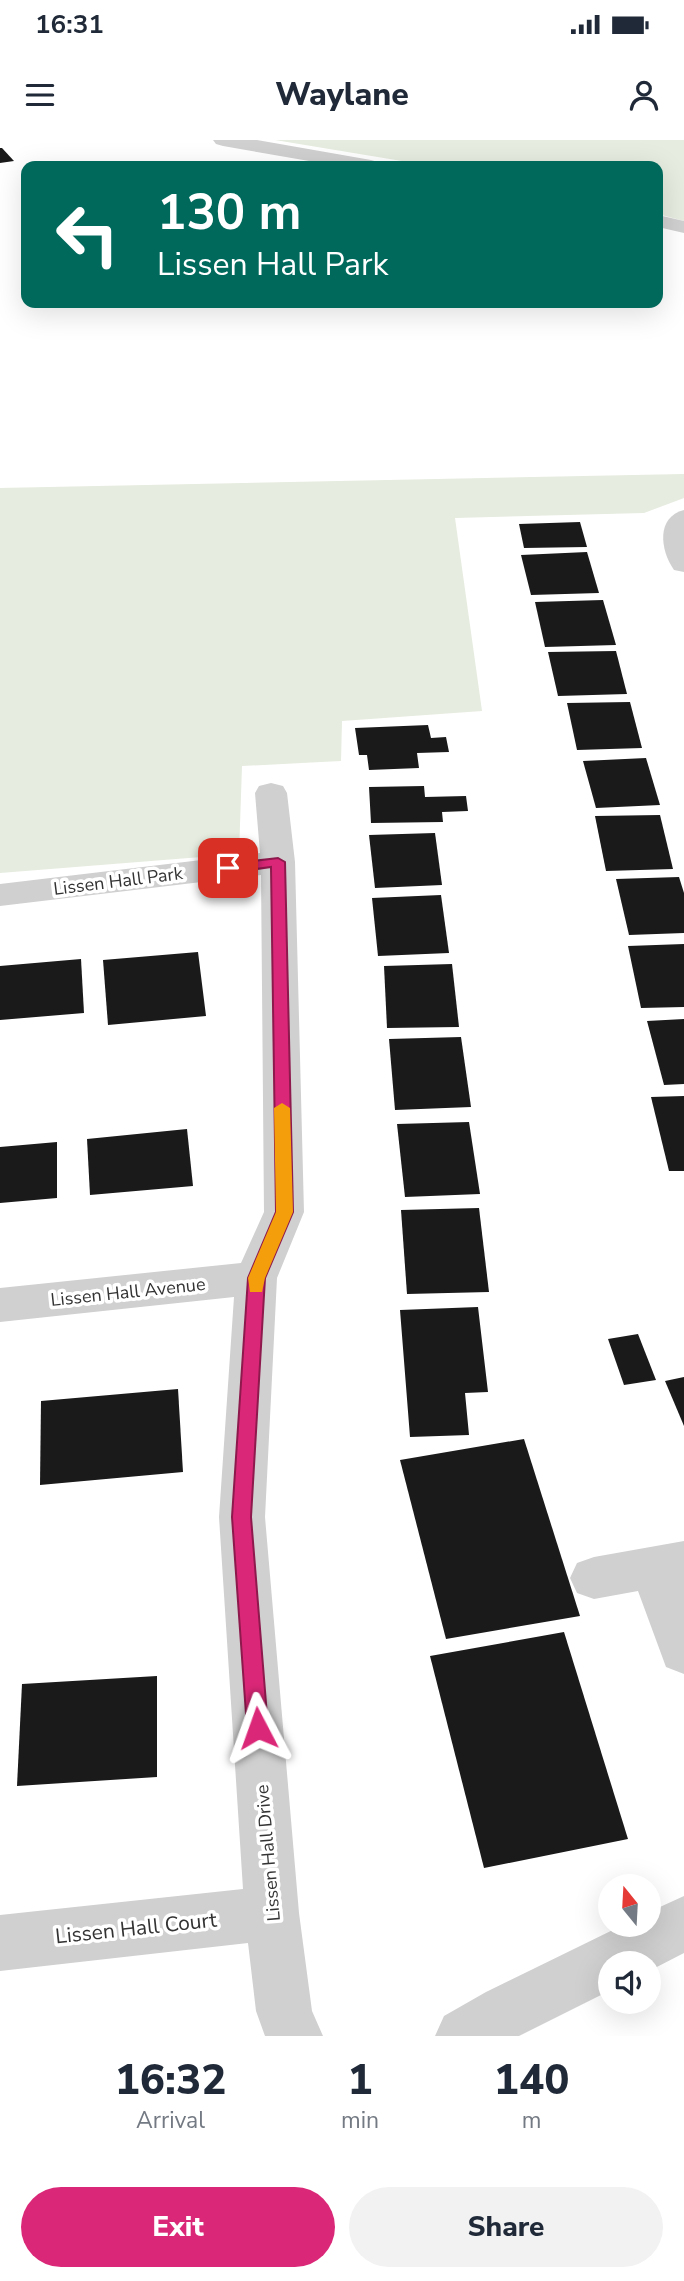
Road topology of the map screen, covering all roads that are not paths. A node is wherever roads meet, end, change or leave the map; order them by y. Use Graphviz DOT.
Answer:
graph roads {
  1 [pos="223,140"];
  2 [pos="343,161"];
  3 [pos="663,221"];
  4 [pos="684,227"];
  5 [pos="684,518"];
  6 [pos="684,564"];
  7 [pos="271,793"];
  8 [pos="278,862"];
  9 [pos="0,895"];
  10 [pos="256,1278"];
  11 [pos="0,1306"];
  12 [pos="669,1565"];
  13 [pos="594,1578"];
  14 [pos="684,1651"];
  15 [pos="272,1913"];
  16 [pos="684,1924"];
  17 [pos="0,1943"];
  18 [pos="294,2036"];
  19 [pos="464,2036"];
  1 -- 2 [label="street"];
  3 -- 4 [label="street"];
  5 -- 6 [label="street"];
  7 -- 8 [label="street, Lissen Hall Drive"];
  8 -- 9 [label="street, Lissen Hall Park"];
  8 -- 10 [label="street, Lissen Hall Drive"];
  10 -- 11 [label="street, Lissen Hall Avenue"];
  10 -- 15 [label="street, Lissen Hall Drive"];
  12 -- 13 [label="street"];
  12 -- 14 [label="street"];
  15 -- 17 [label="street, Lissen Hall Court"];
  15 -- 18 [label="street, Lissen Hall Drive"];
  16 -- 19 [label="street"];
}
